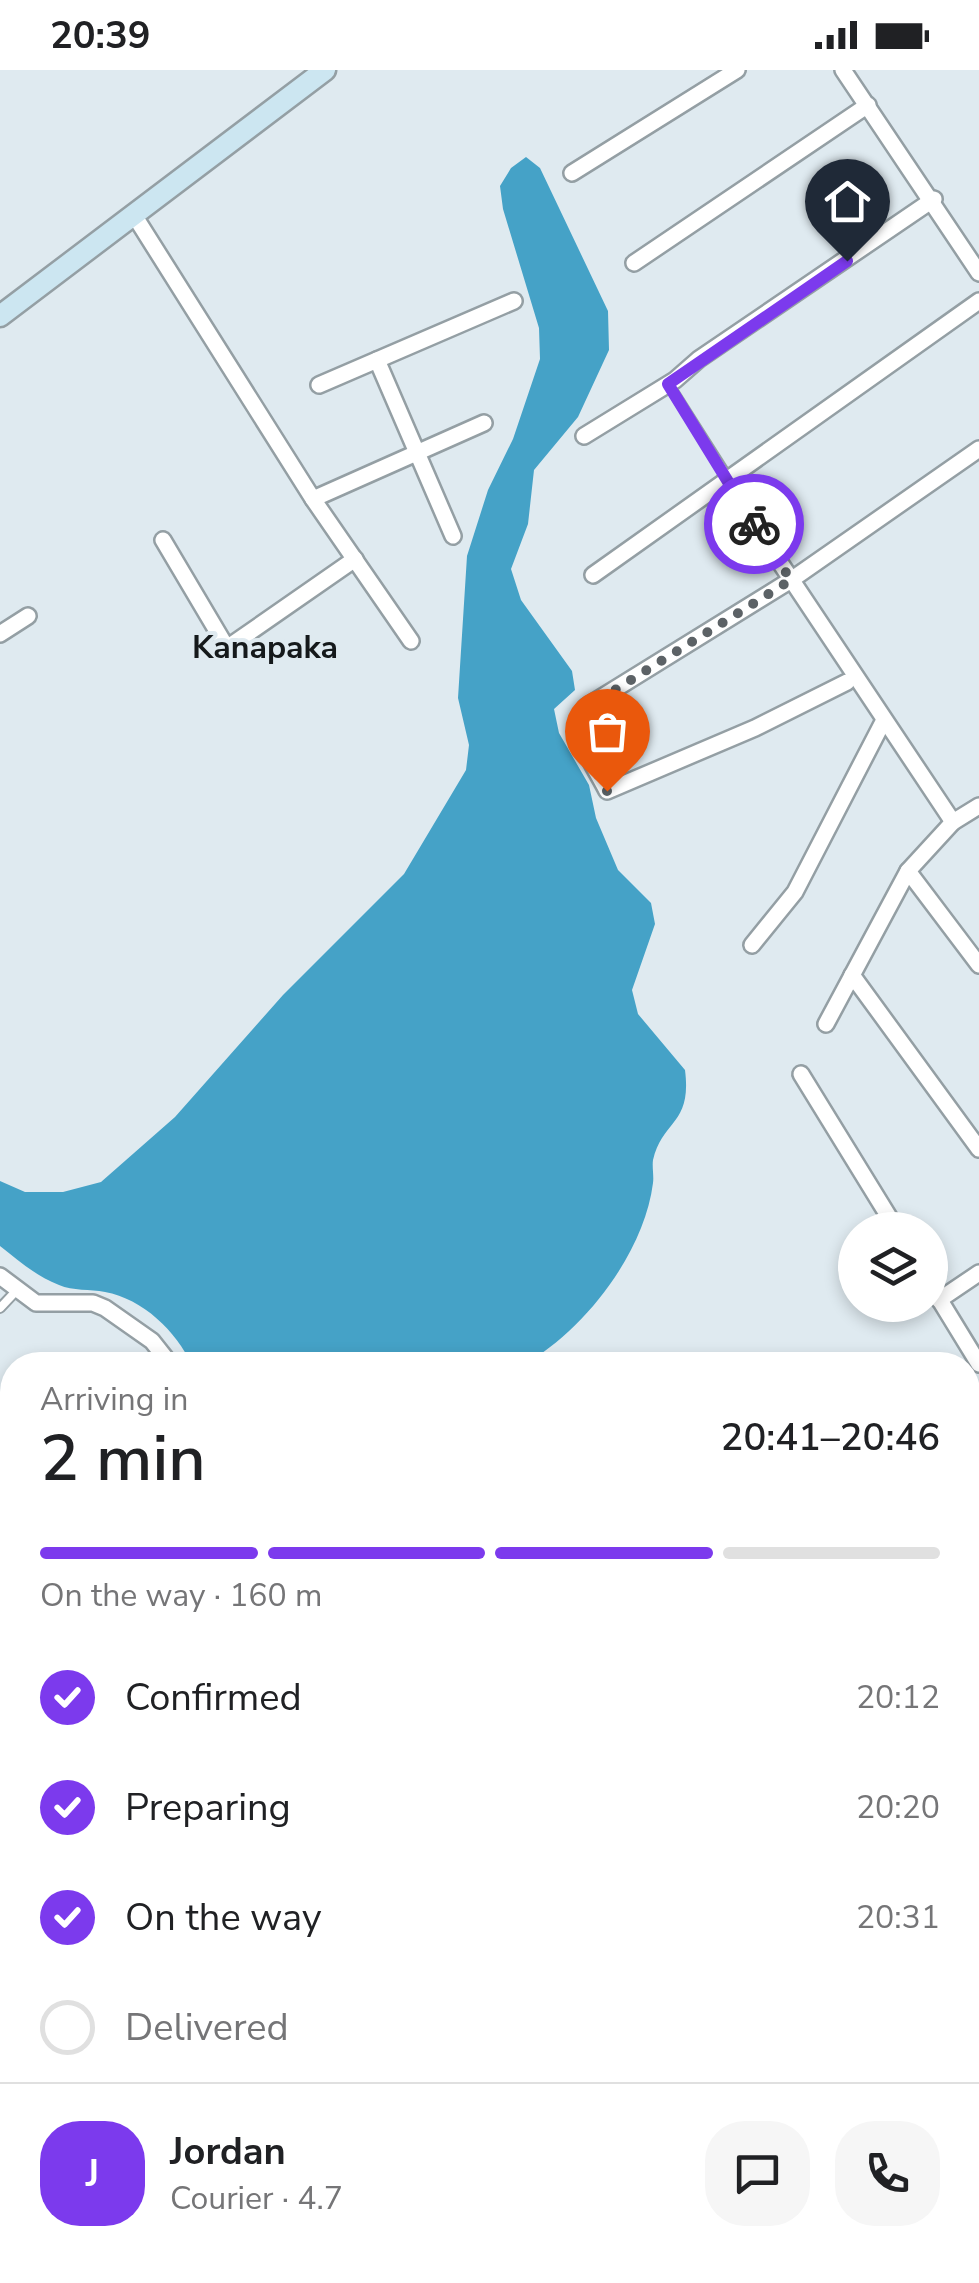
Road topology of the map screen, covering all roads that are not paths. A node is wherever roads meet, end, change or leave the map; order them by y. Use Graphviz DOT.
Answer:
graph roads {
  1 [pos="325,70"];
  2 [pos="737,70"];
  3 [pos="843,70"];
  4 [pos="868,105"];
  5 [pos="572,173"];
  6 [pos="934,199"];
  7 [pos="134,215"];
  8 [pos="634,263"];
  9 [pos="979,273"];
  10 [pos="514,301"];
  11 [pos="979,301"];
  12 [pos="0,316"];
  13 [pos="377,360"];
  14 [pos="668,384"];
  15 [pos="318,386"];
  16 [pos="484,424"];
  17 [pos="584,436"];
  18 [pos="979,448"];
  19 [pos="418,453"];
  20 [pos="726,479"];
  21 [pos="313,499"];
  22 [pos="453,536"];
  23 [pos="163,540"];
  24 [pos="355,560"];
  25 [pos="594,574"];
  26 [pos="791,580"];
  27 [pos="28,616"];
  28 [pos="0,634"];
  29 [pos="411,641"];
  30 [pos="847,682"];
  31 [pos="884,720"];
  32 [pos="979,806"];
  33 [pos="953,822"];
  34 [pos="908,871"];
  35 [pos="752,945"];
  36 [pos="979,965"];
  37 [pos="852,975"];
  38 [pos="826,1024"];
  39 [pos="801,1074"];
  40 [pos="979,1149"];
  41 [pos="885,1212"];
  42 [pos="979,1274"];
  43 [pos="0,1276"];
  44 [pos="17,1290"];
  45 [pos="948,1295"];
  46 [pos="0,1308"];
  47 [pos="948,1313"];
  48 [pos="160,1352"];
  49 [pos="972,1352"];
  1 -- 7 [label="street"];
  2 -- 5 [label="street"];
  3 -- 4 [label="street"];
  4 -- 6 [label="street"];
  4 -- 8 [label="street"];
  6 -- 9 [label="street"];
  6 -- 14 [label="street"];
  7 -- 12 [label="street"];
  7 -- 21 [label="street"];
  10 -- 13 [label="street"];
  11 -- 20 [label="street"];
  13 -- 15 [label="street"];
  13 -- 19 [label="street"];
  14 -- 17 [label="street"];
  14 -- 20 [label="lane"];
  16 -- 19 [label="street"];
  18 -- 26 [label="street"];
  19 -- 21 [label="street"];
  19 -- 22 [label="street"];
  20 -- 25 [label="street"];
  20 -- 26 [label="street"];
  21 -- 24 [label="street"];
  23 -- 24 [label="street"];
  24 -- 29 [label="street"];
  26 -- 30 [label="street"];
  26 -- 31 [label="street"];
  27 -- 28 [label="street"];
  31 -- 33 [label="street"];
  31 -- 35 [label="street"];
  32 -- 33 [label="street"];
  33 -- 34 [label="street"];
  34 -- 36 [label="street"];
  34 -- 37 [label="street"];
  37 -- 38 [label="street"];
  37 -- 40 [label="street"];
  39 -- 41 [label="street"];
  42 -- 45 [label="street"];
  43 -- 44 [label="street"];
  44 -- 46 [label="lane"];
  44 -- 48 [label="street"];
  47 -- 49 [label="street"];
}
